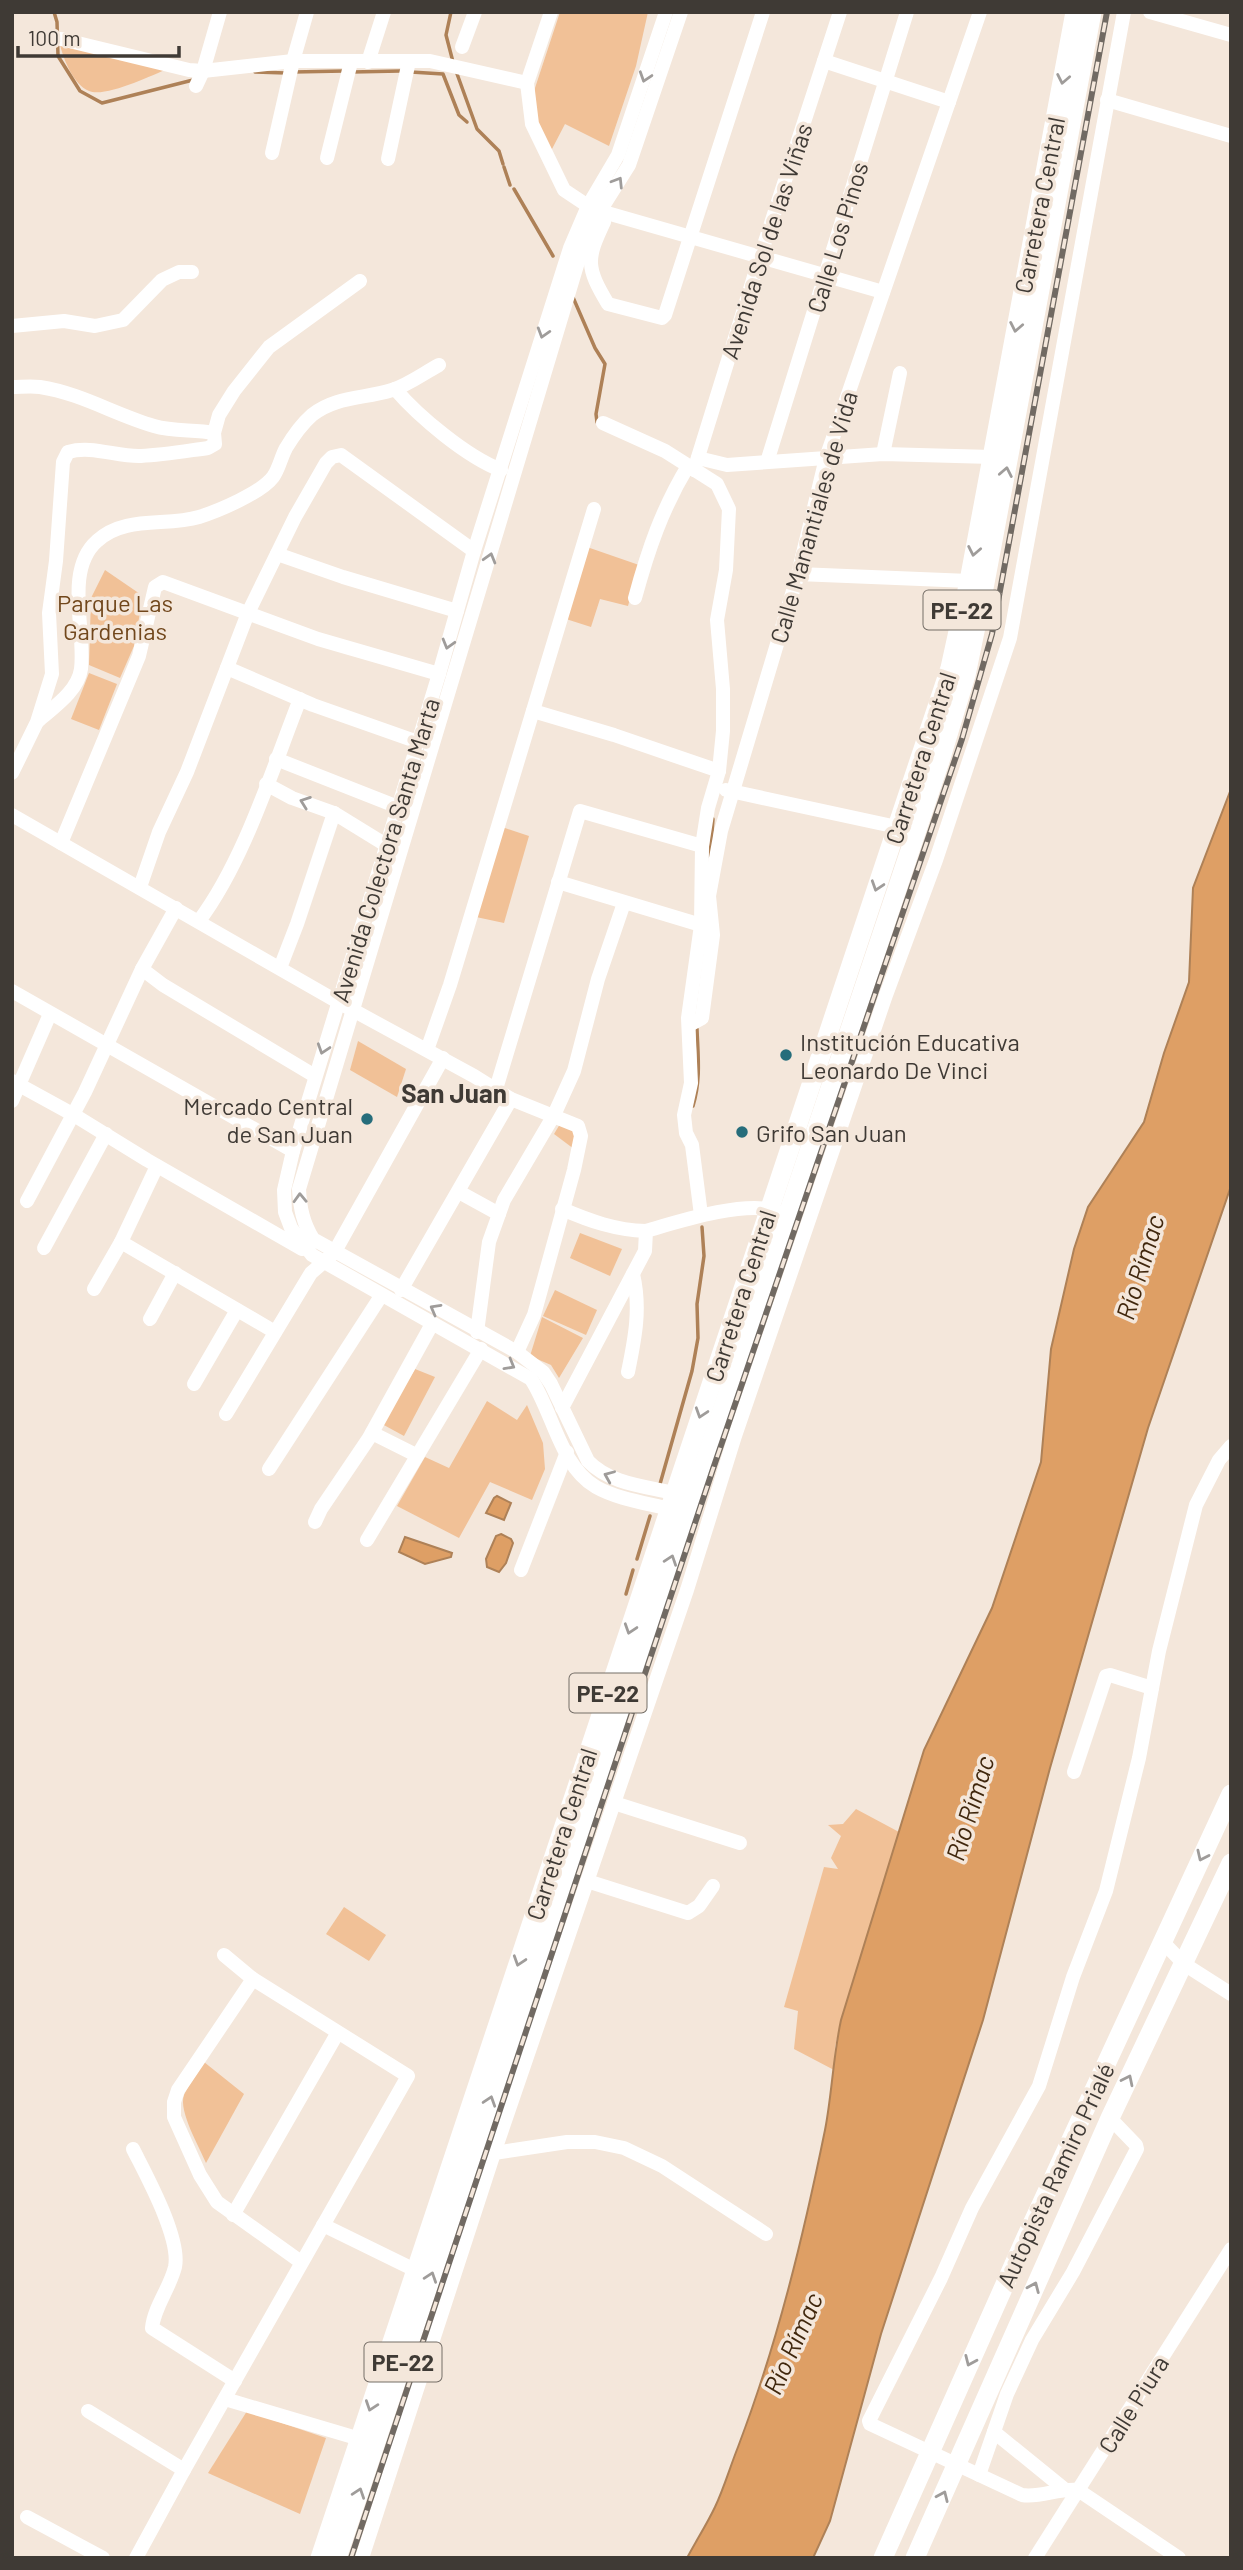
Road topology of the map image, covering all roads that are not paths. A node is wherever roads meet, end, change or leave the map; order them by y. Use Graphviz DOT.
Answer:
graph roads {
  1 [pos="220,12"];
  2 [pos="307,12"];
  3 [pos="384,12"];
  4 [pos="475,12"];
  5 [pos="551,12"];
  6 [pos="666,12"];
  7 [pos="681,12"];
  8 [pos="763,12"];
  9 [pos="840,12"];
  10 [pos="907,12"];
  11 [pos="981,12"];
  12 [pos="1075,12"];
  13 [pos="1092,12"];
  14 [pos="1124,12"];
  15 [pos="1150,12"];
  16 [pos="1231,35"];
  17 [pos="61,39"];
  18 [pos="462,47"];
  19 [pos="293,61"];
  20 [pos="409,61"];
  21 [pos="824,61"];
  22 [pos="351,62"];
  23 [pos="368,62"];
  24 [pos="203,71"];
  25 [pos="527,83"];
  26 [pos="885,83"];
  27 [pos="196,86"];
  28 [pos="1107,100"];
  29 [pos="949,102"];
  30 [pos="1231,136"];
  31 [pos="272,153"];
  32 [pos="327,158"];
  33 [pos="388,159"];
  34 [pos="599,210"];
  35 [pos="689,237"];
  36 [pos="760,257"];
  37 [pos="192,272"];
  38 [pos="825,276"];
  39 [pos="360,281"];
  40 [pos="883,292"];
  41 [pos="12,326"];
  42 [pos="439,365"];
  43 [pos="900,373"];
  44 [pos="12,387"];
  45 [pos="395,389"];
  46 [pos="603,423"];
  47 [pos="214,433"];
  48 [pos="883,454"];
  49 [pos="992,457"];
  50 [pos="826,458"];
  51 [pos="767,462"];
  52 [pos="693,465"];
  53 [pos="501,470"];
  54 [pos="594,509"];
  55 [pos="474,551"];
  56 [pos="277,554"];
  57 [pos="797,574"];
  58 [pos="969,581"];
  59 [pos="635,598"];
  60 [pos="457,611"];
  61 [pos="248,613"];
  62 [pos="227,668"];
  63 [pos="439,674"];
  64 [pos="300,699"];
  65 [pos="533,711"];
  66 [pos="37,722"];
  67 [pos="418,742"];
  68 [pos="276,759"];
  69 [pos="719,771"];
  70 [pos="12,773"];
  71 [pos="266,784"];
  72 [pos="714,788"];
  73 [pos="732,792"];
  74 [pos="398,807"];
  75 [pos="334,813"];
  76 [pos="12,816"];
  77 [pos="897,828"];
  78 [pos="61,843"];
  79 [pos="386,845"];
  80 [pos="702,846"];
  81 [pos="558,882"];
  82 [pos="140,887"];
  83 [pos="624,903"];
  84 [pos="176,908"];
  85 [pos="199,921"];
  86 [pos="701,925"];
  87 [pos="280,968"];
  88 [pos="142,969"];
  89 [pos="863,989"];
  90 [pos="12,991"];
  91 [pos="886,995"];
  92 [pos="338,1002"];
  93 [pos="354,1011"];
  94 [pos="50,1014"];
  95 [pos="689,1025"];
  96 [pos="106,1044"];
  97 [pos="427,1050"];
  98 [pos="443,1058"];
  99 [pos="315,1076"];
  100 [pos="16,1084"];
  101 [pos="496,1089"];
  102 [pos="512,1099"];
  103 [pos="12,1101"];
  104 [pos="825,1102"];
  105 [pos="848,1111"];
  106 [pos="74,1115"];
  107 [pos="554,1115"];
  108 [pos="106,1134"];
  109 [pos="293,1151"];
  110 [pos="157,1166"];
  111 [pos="459,1192"];
  112 [pos="27,1201"];
  113 [pos="562,1209"];
  114 [pos="778,1212"];
  115 [pos="499,1214"];
  116 [pos="701,1215"];
  117 [pos="646,1231"];
  118 [pos="121,1242"];
  119 [pos="44,1248"];
  120 [pos="334,1253"];
  121 [pos="316,1259"];
  122 [pos="174,1273"];
  123 [pos="633,1274"];
  124 [pos="94,1289"];
  125 [pos="401,1290"];
  126 [pos="382,1296"];
  127 [pos="237,1310"];
  128 [pos="150,1319"];
  129 [pos="432,1324"];
  130 [pos="275,1332"];
  131 [pos="477,1332"];
  132 [pos="481,1349"];
  133 [pos="517,1352"];
  134 [pos="628,1372"];
  135 [pos="194,1384"];
  136 [pos="562,1408"];
  137 [pos="226,1414"];
  138 [pos="372,1433"];
  139 [pos="1231,1446"];
  140 [pos="566,1452"];
  141 [pos="416,1455"];
  142 [pos="269,1469"];
  143 [pos="672,1501"];
  144 [pos="315,1522"];
  145 [pos="367,1540"];
  146 [pos="521,1570"];
  147 [pos="1152,1688"];
  148 [pos="612,1710"];
  149 [pos="1074,1772"];
  150 [pos="1231,1794"];
  151 [pos="614,1803"];
  152 [pos="740,1843"];
  153 [pos="1231,1863"];
  154 [pos="587,1881"];
  155 [pos="713,1886"];
  156 [pos="1163,1942"];
  157 [pos="224,1955"];
  158 [pos="1184,1964"];
  159 [pos="253,1979"];
  160 [pos="1231,1994"];
  161 [pos="337,2034"];
  162 [pos="1110,2118"];
  163 [pos="133,2149"];
  164 [pos="494,2153"];
  165 [pos="469,2166"];
  166 [pos="446,2178"];
  167 [pos="233,2215"];
  168 [pos="323,2225"];
  169 [pos="766,2234"];
  170 [pos="1231,2249"];
  171 [pos="301,2262"];
  172 [pos="417,2271"];
  173 [pos="235,2381"];
  174 [pos="225,2399"];
  175 [pos="88,2411"];
  176 [pos="994,2432"];
  177 [pos="360,2439"];
  178 [pos="929,2452"];
  179 [pos="957,2465"];
  180 [pos="184,2470"];
  181 [pos="979,2475"];
  182 [pos="1071,2489"];
  183 [pos="27,2517"];
  184 [pos="103,2558"];
  185 [pos="136,2558"];
  186 [pos="320,2558"];
  187 [pos="337,2558"];
  188 [pos="362,2558"];
  189 [pos="883,2558"];
  190 [pos="915,2558"];
  191 [pos="1035,2558"];
  192 [pos="1179,2558"];
  1 -- 24 [label="street"];
  2 -- 19 [label="street"];
  3 -- 23 [label="street"];
  4 -- 18 [label="street"];
  5 -- 25 [label="street"];
  6 -- 34 [label="street, Avenida Colectora Santa Marta, one-way"];
  34 -- 7 [label="street, Avenida Colectora Santa Marta, one-way"];
  8 -- 35 [label="street"];
  9 -- 21 [label="street, Avenida Sol de las Viñas"];
  10 -- 26 [label="street, Calle Los Pinos"];
  11 -- 29 [label="street, Calle Manantiales de Vida"];
  12 -- 49 [label="highway, Carretera Central / PE-22, one-way"];
  89 -- 13 [label="highway, Carretera Central / PE-22, one-way"];
  14 -- 28 [label="street"];
  15 -- 16 [label="street"];
  17 -- 24 [label="street"];
  19 -- 22 [label="street"];
  19 -- 24 [label="street"];
  19 -- 31 [label="street"];
  20 -- 23 [label="street"];
  20 -- 25 [label="street"];
  20 -- 33 [label="street"];
  21 -- 26 [label="street"];
  21 -- 36 [label="street, Avenida Sol de las Viñas"];
  22 -- 23 [label="street"];
  22 -- 32 [label="street"];
  24 -- 27 [label="street"];
  25 -- 34 [label="street"];
  26 -- 29 [label="street"];
  26 -- 38 [label="street, Calle Los Pinos"];
  28 -- 30 [label="street"];
  28 -- 91 [label="street"];
  29 -- 40 [label="street, Calle Manantiales de Vida"];
  34 -- 35 [label="street"];
  34 -- 35 [label="street"];
  34 -- 53 [label="street, Avenida Colectora Santa Marta, one-way"];
  93 -- 34 [label="street, Avenida Colectora Santa Marta, one-way"];
  35 -- 36 [label="street"];
  36 -- 38 [label="street"];
  36 -- 52 [label="street, Avenida Sol de las Viñas"];
  37 -- 41 [label="street"];
  38 -- 40 [label="street"];
  38 -- 51 [label="street, Calle Los Pinos"];
  39 -- 47 [label="street"];
  40 -- 50 [label="street, Calle Manantiales de Vida"];
  42 -- 45 [label="street"];
  43 -- 48 [label="street"];
  44 -- 47 [label="street"];
  45 -- 53 [label="street"];
  45 -- 66 [label="street"];
  46 -- 52 [label="street"];
  47 -- 66 [label="street"];
  48 -- 49 [label="street"];
  48 -- 50 [label="street"];
  49 -- 58 [label="highway, Carretera Central / PE-22, one-way"];
  50 -- 51 [label="street"];
  50 -- 57 [label="street, Calle Manantiales de Vida"];
  51 -- 52 [label="street"];
  52 -- 59 [label="street, Avenida Sol de las Viñas"];
  52 -- 69 [label="street"];
  53 -- 55 [label="street, Avenida Colectora Santa Marta"];
  54 -- 65 [label="street"];
  55 -- 56 [label="street"];
  55 -- 60 [label="street, Avenida Colectora Santa Marta"];
  56 -- 60 [label="street"];
  56 -- 61 [label="street"];
  57 -- 58 [label="street"];
  57 -- 73 [label="street, Calle Manantiales de Vida"];
  58 -- 77 [label="highway, Carretera Central / PE-22"];
  60 -- 63 [label="street, Avenida Colectora Santa Marta, one-way"];
  61 -- 62 [label="street"];
  61 -- 63 [label="street"];
  61 -- 78 [label="street"];
  62 -- 64 [label="street"];
  62 -- 82 [label="street"];
  63 -- 67 [label="street, Avenida Colectora Santa Marta"];
  64 -- 67 [label="street"];
  64 -- 68 [label="street"];
  65 -- 69 [label="street"];
  65 -- 97 [label="street"];
  66 -- 70 [label="street"];
  67 -- 74 [label="street, Avenida Colectora Santa Marta"];
  68 -- 71 [label="street"];
  68 -- 74 [label="street"];
  69 -- 72 [label="street"];
  75 -- 71 [label="street, one-way"];
  71 -- 85 [label="street"];
  72 -- 73 [label="street"];
  72 -- 80 [label="street"];
  73 -- 77 [label="street"];
  73 -- 95 [label="street, Calle Manantiales de Vida"];
  74 -- 79 [label="street, Avenida Colectora Santa Marta"];
  75 -- 79 [label="street"];
  75 -- 87 [label="street"];
  76 -- 78 [label="street"];
  77 -- 114 [label="highway, Carretera Central / PE-22, one-way"];
  78 -- 82 [label="street"];
  79 -- 92 [label="street, Avenida Colectora Santa Marta"];
  80 -- 81 [label="street"];
  80 -- 86 [label="street"];
  81 -- 83 [label="street"];
  81 -- 101 [label="street"];
  82 -- 84 [label="street"];
  83 -- 86 [label="street"];
  83 -- 107 [label="street"];
  84 -- 85 [label="street"];
  84 -- 88 [label="street"];
  85 -- 87 [label="street"];
  86 -- 95 [label="street"];
  87 -- 92 [label="street"];
  88 -- 96 [label="street"];
  88 -- 99 [label="street"];
  89 -- 91 [label="street"];
  89 -- 104 [label="highway, Carretera Central / PE-22"];
  90 -- 94 [label="street"];
  91 -- 105 [label="street"];
  92 -- 93 [label="street"];
  92 -- 99 [label="street, Avenida Colectora Santa Marta, one-way"];
  93 -- 97 [label="street"];
  120 -- 93 [label="street, Avenida Colectora Santa Marta, one-way"];
  94 -- 96 [label="street"];
  94 -- 100 [label="street"];
  95 -- 116 [label="street"];
  96 -- 106 [label="street"];
  96 -- 109 [label="street"];
  97 -- 98 [label="street"];
  98 -- 101 [label="street"];
  98 -- 120 [label="street"];
  99 -- 109 [label="street, Avenida Colectora Santa Marta"];
  100 -- 103 [label="street"];
  100 -- 106 [label="street"];
  101 -- 102 [label="street"];
  102 -- 107 [label="street"];
  102 -- 111 [label="street"];
  104 -- 105 [label="street"];
  104 -- 114 [label="highway, Carretera Central / PE-22"];
  105 -- 151 [label="street"];
  106 -- 108 [label="street"];
  106 -- 112 [label="street"];
  107 -- 113 [label="street"];
  107 -- 115 [label="street"];
  108 -- 110 [label="street"];
  108 -- 119 [label="street"];
  109 -- 121 [label="street, Avenida Colectora Santa Marta"];
  110 -- 118 [label="street"];
  110 -- 121 [label="street"];
  111 -- 115 [label="street"];
  111 -- 125 [label="street"];
  113 -- 117 [label="street"];
  113 -- 133 [label="street"];
  114 -- 116 [label="street"];
  114 -- 143 [label="highway, Carretera Central / PE-22, one-way"];
  148 -- 114 [label="highway, Carretera Central / PE-22, one-way"];
  115 -- 131 [label="street"];
  116 -- 117 [label="street"];
  117 -- 123 [label="street"];
  118 -- 122 [label="street"];
  118 -- 124 [label="street"];
  120 -- 121 [label="street"];
  120 -- 125 [label="street, Avenida Colectora Santa Marta"];
  121 -- 126 [label="street, Avenida Colectora Santa Marta"];
  121 -- 130 [label="street"];
  122 -- 127 [label="street"];
  122 -- 128 [label="street"];
  123 -- 134 [label="street"];
  123 -- 136 [label="street"];
  131 -- 125 [label="street, Avenida Colectora Santa Marta, one-way"];
  126 -- 129 [label="street, Avenida Colectora Santa Marta"];
  126 -- 142 [label="street"];
  127 -- 130 [label="street"];
  127 -- 135 [label="street"];
  129 -- 132 [label="street, Avenida Colectora Santa Marta"];
  129 -- 138 [label="street"];
  130 -- 137 [label="street"];
  131 -- 133 [label="street, Avenida Colectora Santa Marta"];
  132 -- 140 [label="street, Avenida Colectora Santa Marta, one-way"];
  132 -- 141 [label="street"];
  133 -- 136 [label="street, Avenida Colectora Santa Marta"];
  143 -- 136 [label="street, Avenida Colectora Santa Marta, one-way"];
  138 -- 141 [label="street"];
  138 -- 144 [label="street"];
  139 -- 147 [label="street"];
  140 -- 143 [label="street, Avenida Colectora Santa Marta"];
  140 -- 146 [label="street"];
  141 -- 145 [label="street"];
  143 -- 148 [label="highway, Carretera Central / PE-22, one-way"];
  147 -- 149 [label="street"];
  147 -- 178 [label="street"];
  165 -- 148 [label="highway, Carretera Central / PE-22, one-way"];
  148 -- 166 [label="highway, Carretera Central / PE-22, one-way"];
  150 -- 156 [label="highway, Autopista Ramiro Prialé, one-way"];
  151 -- 152 [label="street"];
  151 -- 154 [label="street"];
  153 -- 158 [label="highway, Autopista Ramiro Prialé"];
  154 -- 155 [label="street"];
  154 -- 164 [label="street"];
  156 -- 158 [label="street"];
  156 -- 178 [label="highway, Autopista Ramiro Prialé, one-way"];
  157 -- 159 [label="street"];
  158 -- 160 [label="street"];
  162 -- 158 [label="highway, Autopista Ramiro Prialé, one-way"];
  159 -- 161 [label="street"];
  159 -- 167 [label="street"];
  161 -- 167 [label="street"];
  161 -- 168 [label="street"];
  162 -- 176 [label="street"];
  179 -- 162 [label="highway, Autopista Ramiro Prialé, one-way"];
  163 -- 173 [label="street"];
  164 -- 165 [label="street"];
  164 -- 169 [label="street"];
  164 -- 188 [label="street"];
  165 -- 166 [label="street"];
  187 -- 165 [label="highway, Carretera Central / PE-22, one-way"];
  166 -- 172 [label="highway, Carretera Central / PE-22"];
  167 -- 171 [label="street"];
  168 -- 171 [label="street"];
  168 -- 172 [label="street"];
  170 -- 182 [label="street, Calle Piura"];
  171 -- 173 [label="street"];
  172 -- 177 [label="highway, Carretera Central / PE-22, one-way"];
  173 -- 174 [label="street"];
  174 -- 177 [label="street"];
  174 -- 180 [label="street"];
  175 -- 180 [label="street"];
  176 -- 181 [label="street"];
  176 -- 182 [label="street"];
  177 -- 186 [label="highway, Carretera Central / PE-22"];
  178 -- 179 [label="street"];
  178 -- 189 [label="highway, Autopista Ramiro Prialé"];
  179 -- 181 [label="street"];
  190 -- 179 [label="highway, Autopista Ramiro Prialé, one-way"];
  180 -- 185 [label="street"];
  181 -- 182 [label="street"];
  182 -- 191 [label="street, Calle Piura"];
  182 -- 192 [label="street"];
  183 -- 184 [label="street"];
}
